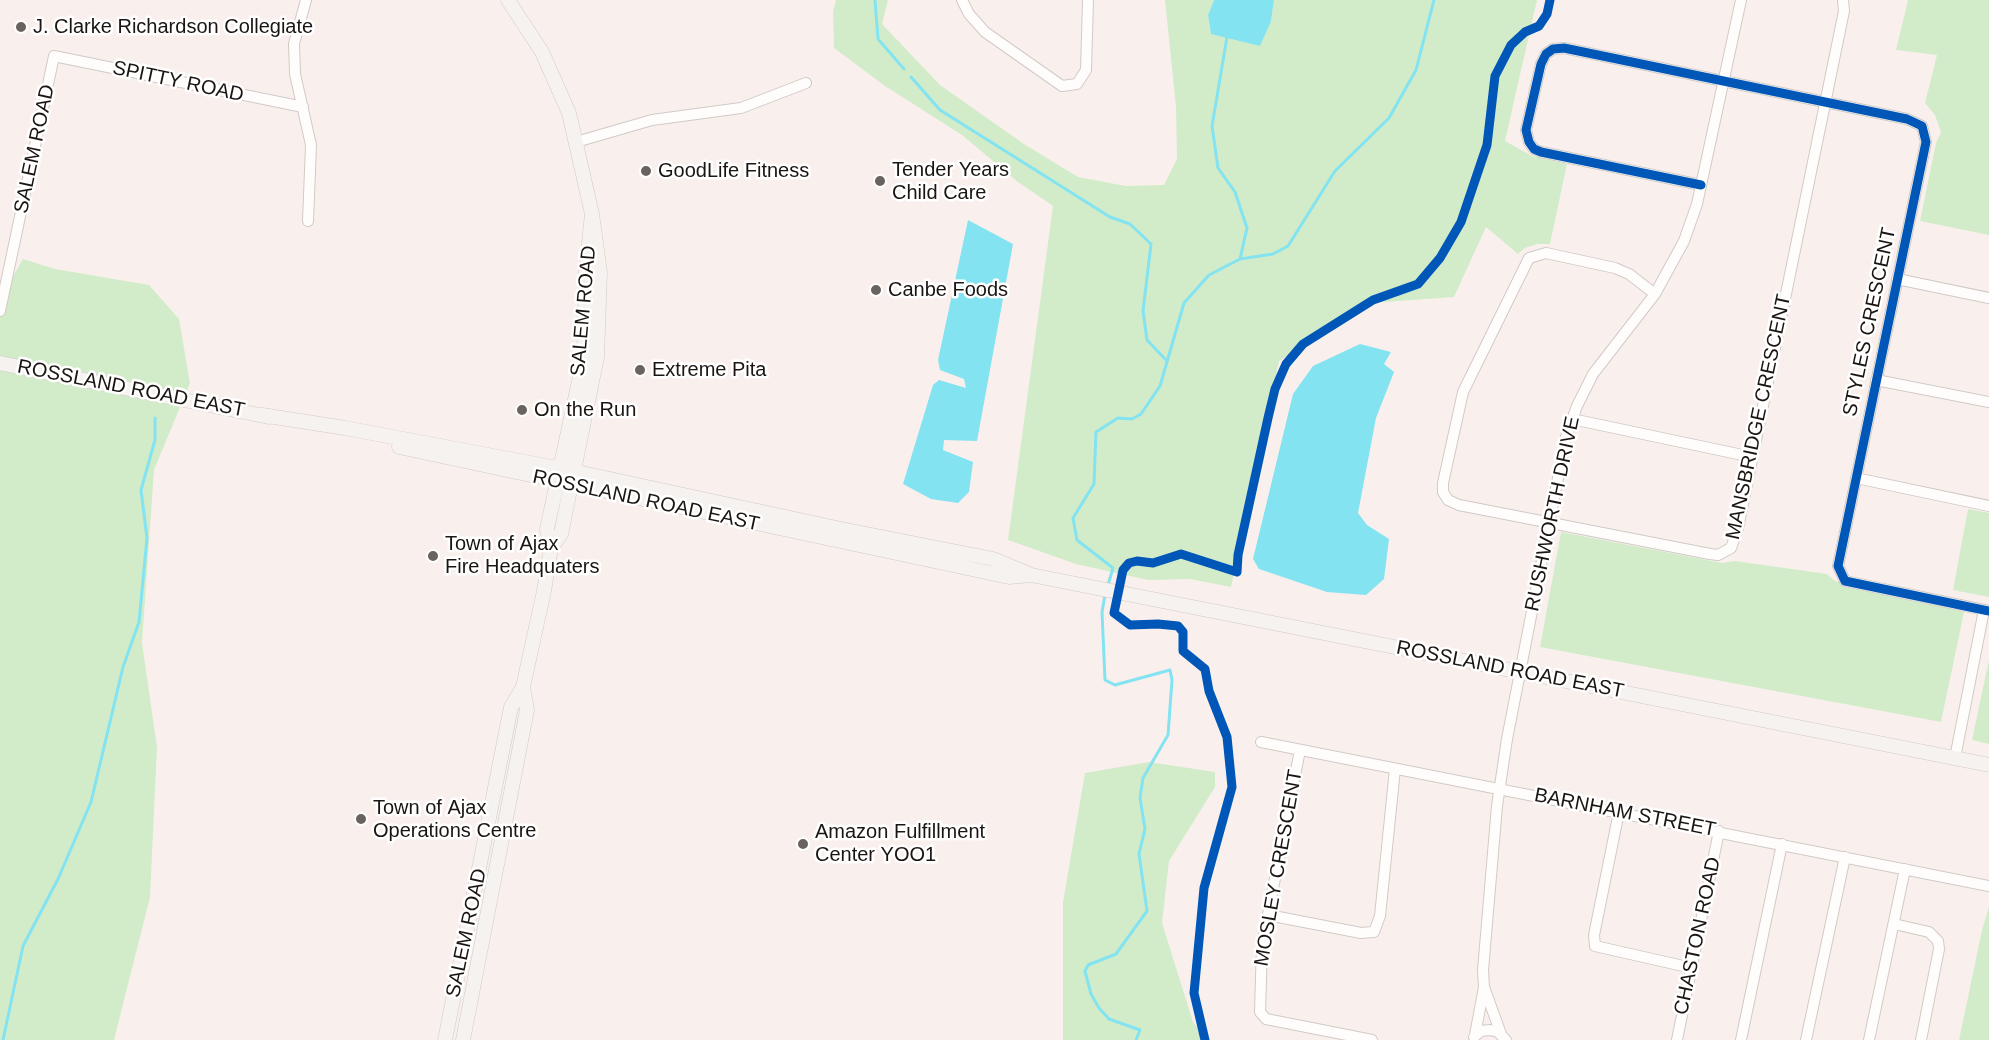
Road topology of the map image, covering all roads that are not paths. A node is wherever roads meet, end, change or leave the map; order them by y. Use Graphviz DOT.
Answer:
graph roads {
  1 [pos="306,0"];
  2 [pos="508,0"];
  3 [pos="962,0"];
  4 [pos="1088,0"];
  5 [pos="1741,0"];
  6 [pos="1843,0"];
  7 [pos="54,56"];
  8 [pos="1722,81"];
  9 [pos="807,83"];
  10 [pos="1825,103"];
  11 [pos="303,108"];
  12 [pos="576,142"];
  13 [pos="1701,185"];
  14 [pos="308,221"];
  15 [pos="1897,279"];
  16 [pos="1655,294"];
  17 [pos="1989,298"];
  18 [pos="0,311"];
  19 [pos="0,363"];
  20 [pos="1876,380"];
  21 [pos="1989,402"];
  22 [pos="1572,419"];
  23 [pos="1752,457"];
  24 [pos="566,476"];
  25 [pos="1856,478"];
  26 [pos="1989,506"];
  27 [pos="1550,521"];
  28 [pos="1987,610"];
  29 [pos="1520,671"];
  30 [pos="523,687"];
  31 [pos="1261,742"];
  32 [pos="1300,750"];
  33 [pos="1955,758"];
  34 [pos="1989,765"];
  35 [pos="1395,769"];
  36 [pos="1499,789"];
  37 [pos="1619,812"];
  38 [pos="1719,831"];
  39 [pos="1782,844"];
  40 [pos="1845,857"];
  41 [pos="1905,870"];
  42 [pos="1989,886"];
  43 [pos="1268,915"];
  44 [pos="1894,924"];
  45 [pos="1692,968"];
  46 [pos="1484,987"];
  47 [pos="1503,1036"];
  48 [pos="1471,1038"];
  49 [pos="445,1040"];
  50 [pos="463,1040"];
  51 [pos="1372,1040"];
  52 [pos="1515,1040"];
  53 [pos="1677,1040"];
  54 [pos="1741,1040"];
  55 [pos="1806,1040"];
  56 [pos="1869,1040"];
  57 [pos="1921,1040"];
  1 -- 11 [label="street"];
  2 -- 12 [label="main road, SALEM ROAD"];
  3 -- 4 [label="street"];
  5 -- 8 [label="street, RUSHWORTH DRIVE"];
  6 -- 10 [label="street, MANSBRIDGE CRESCENT"];
  7 -- 11 [label="street, SPITTY ROAD"];
  7 -- 18 [label="street, SALEM ROAD"];
  8 -- 10 [label="street, STYLES CRESCENT"];
  8 -- 13 [label="street, RUSHWORTH DRIVE"];
  8 -- 13 [label="street, STYLES CRESCENT"];
  9 -- 12 [label="street"];
  10 -- 15 [label="street, STYLES CRESCENT"];
  10 -- 23 [label="street, MANSBRIDGE CRESCENT"];
  11 -- 14 [label="street"];
  12 -- 24 [label="main road, SALEM ROAD"];
  13 -- 16 [label="street, RUSHWORTH DRIVE"];
  15 -- 17 [label="street"];
  15 -- 20 [label="street, STYLES CRESCENT"];
  16 -- 22 [label="street, RUSHWORTH DRIVE"];
  16 -- 27 [label="street"];
  19 -- 24 [label="main road, ROSSLAND ROAD EAST"];
  20 -- 21 [label="street"];
  20 -- 25 [label="street, STYLES CRESCENT"];
  22 -- 23 [label="street"];
  22 -- 27 [label="street, RUSHWORTH DRIVE"];
  23 -- 27 [label="street, MANSBRIDGE CRESCENT"];
  24 -- 29 [label="main road, ROSSLAND ROAD EAST"];
  24 -- 30 [label="main road, SALEM ROAD"];
  25 -- 26 [label="street"];
  25 -- 28 [label="street, STYLES CRESCENT"];
  27 -- 29 [label="street, RUSHWORTH DRIVE"];
  28 -- 33 [label="street"];
  29 -- 33 [label="main road, ROSSLAND ROAD EAST"];
  29 -- 36 [label="street, RUSHWORTH DRIVE"];
  30 -- 49 [label="main road, SALEM ROAD"];
  30 -- 50 [label="main road, SALEM ROAD"];
  31 -- 32 [label="street, BARNHAM STREET"];
  32 -- 35 [label="street, BARNHAM STREET"];
  32 -- 43 [label="street, MOSLEY CRESCENT"];
  33 -- 34 [label="main road, ROSSLAND ROAD EAST"];
  35 -- 36 [label="street, BARNHAM STREET"];
  35 -- 43 [label="street"];
  36 -- 37 [label="street, BARNHAM STREET"];
  36 -- 46 [label="street, RUSHWORTH DRIVE"];
  37 -- 38 [label="street, BARNHAM STREET"];
  37 -- 45 [label="street"];
  38 -- 39 [label="street, BARNHAM STREET"];
  38 -- 45 [label="street, CHASTON ROAD"];
  39 -- 40 [label="street, BARNHAM STREET"];
  39 -- 54 [label="street"];
  40 -- 41 [label="street, BARNHAM STREET"];
  40 -- 55 [label="street"];
  41 -- 42 [label="street, BARNHAM STREET"];
  41 -- 44 [label="street"];
  43 -- 51 [label="street, MOSLEY CRESCENT"];
  44 -- 56 [label="street"];
  44 -- 57 [label="street"];
  45 -- 53 [label="street, CHASTON ROAD"];
  46 -- 47 [label="street"];
  46 -- 48 [label="street"];
  47 -- 48 [label="street"];
  47 -- 52 [label="street"];
}
